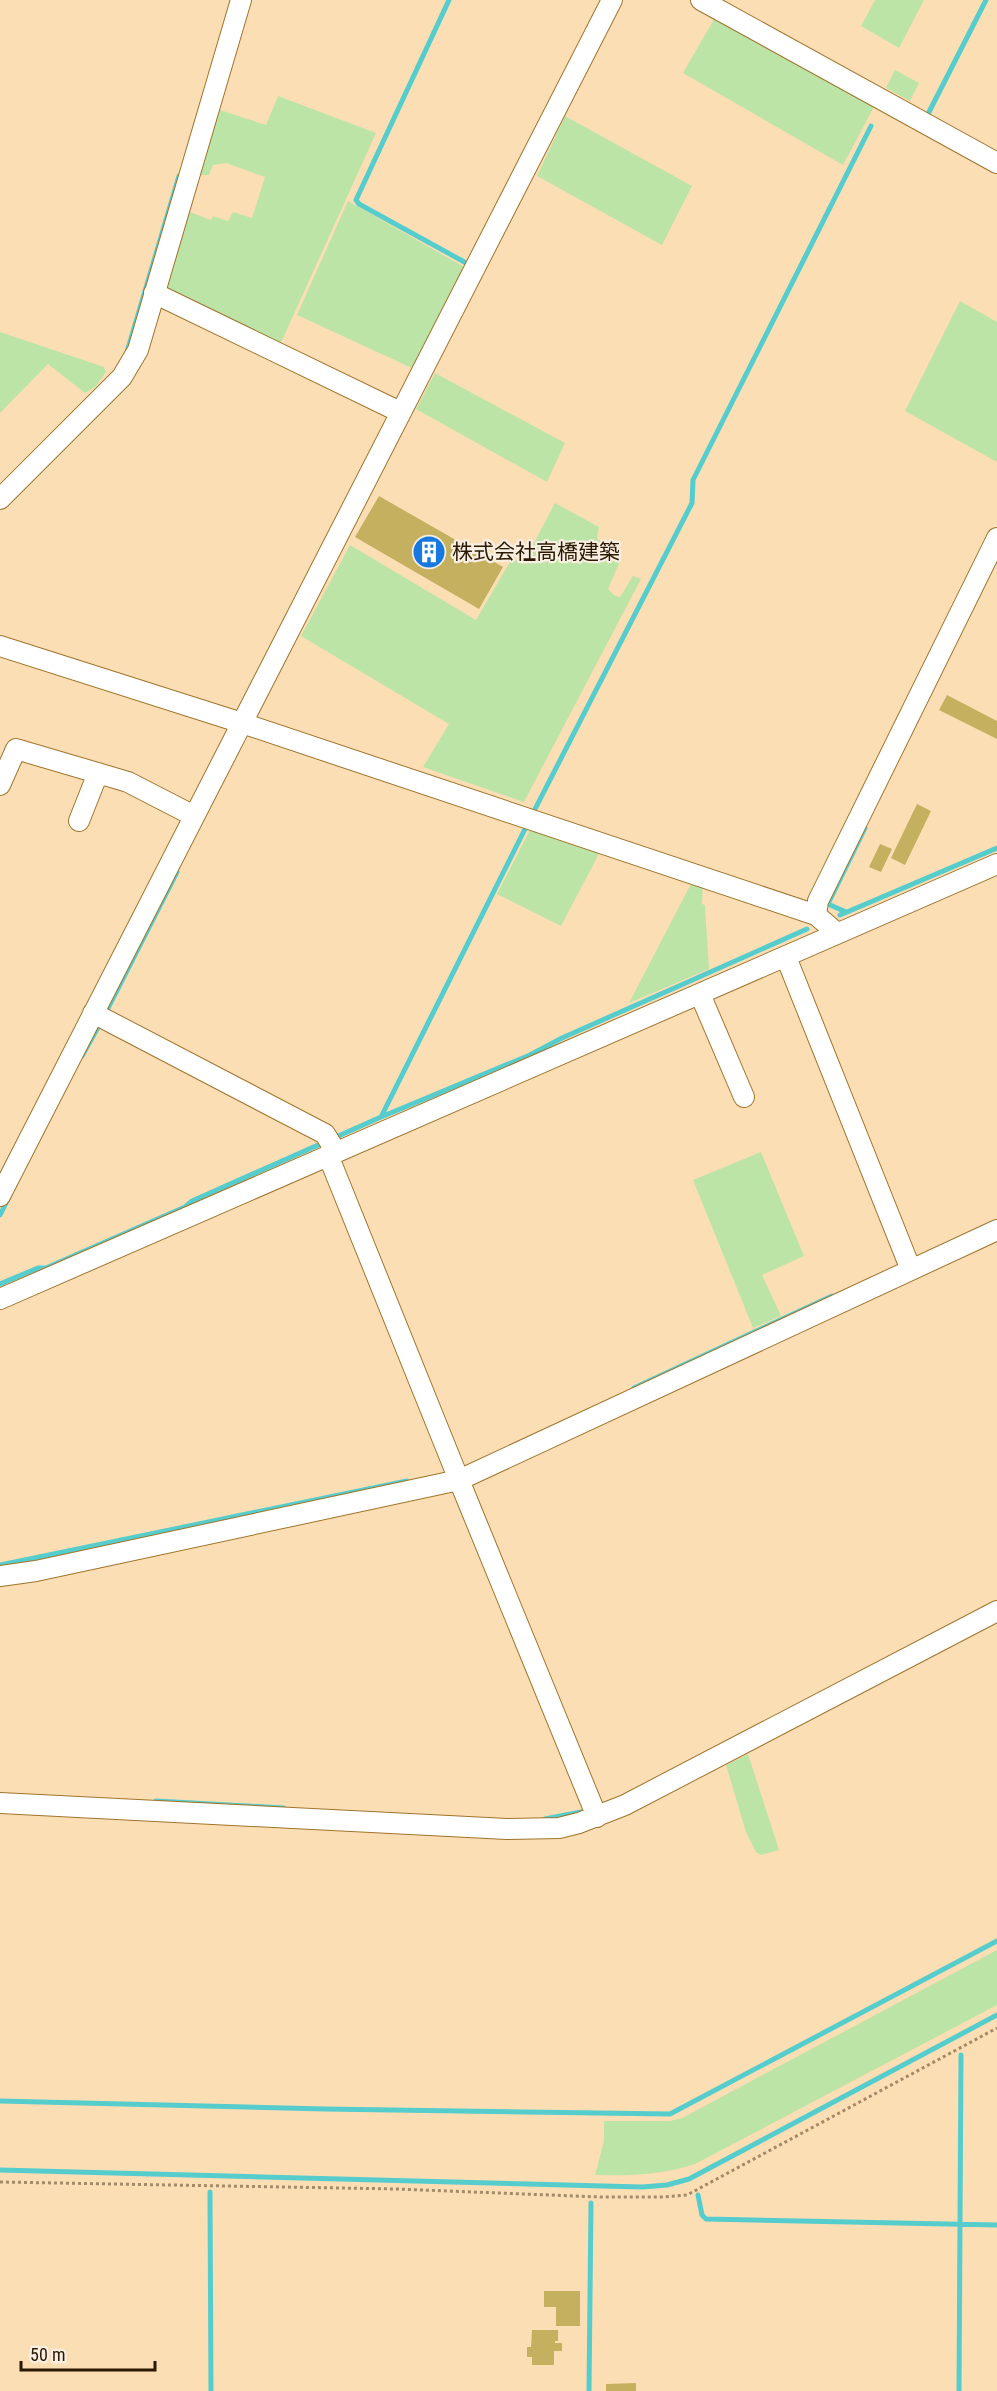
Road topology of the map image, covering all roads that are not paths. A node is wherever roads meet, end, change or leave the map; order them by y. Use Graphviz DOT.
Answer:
graph roads {
  1 [pos="242,0"];
  2 [pos="612,0"];
  3 [pos="701,0"];
  4 [pos="997,163"];
  5 [pos="154,293"];
  6 [pos="400,412"];
  7 [pos="0,499"];
  8 [pos="997,538"];
  9 [pos="0,646"];
  10 [pos="242,723"];
  11 [pos="98,773"];
  12 [pos="0,785"];
  13 [pos="194,816"];
  14 [pos="79,821"];
  15 [pos="997,864"];
  16 [pos="817,909"];
  17 [pos="837,933"];
  18 [pos="786,957"];
  19 [pos="700,994"];
  20 [pos="93,1013"];
  21 [pos="744,1097"];
  22 [pos="332,1153"];
  23 [pos="6,1170"];
  24 [pos="0,1196"];
  25 [pos="997,1230"];
  26 [pos="909,1263"];
  27 [pos="0,1299"];
  28 [pos="459,1480"];
  29 [pos="0,1576"];
  30 [pos="997,1611"];
  31 [pos="0,1803"];
  32 [pos="595,1811"];
  1 -- 5 [label="street"];
  2 -- 6 [label="street"];
  3 -- 4 [label="street"];
  5 -- 6 [label="street"];
  5 -- 7 [label="street"];
  6 -- 10 [label="street"];
  8 -- 16 [label="street"];
  9 -- 10 [label="street"];
  10 -- 13 [label="street"];
  10 -- 16 [label="street"];
  11 -- 12 [label="street"];
  11 -- 13 [label="street"];
  11 -- 14 [label="street"];
  13 -- 20 [label="street"];
  15 -- 17 [label="street"];
  16 -- 17 [label="street"];
  17 -- 18 [label="street"];
  18 -- 19 [label="street"];
  18 -- 26 [label="street"];
  19 -- 21 [label="street"];
  19 -- 22 [label="street"];
  20 -- 22 [label="street"];
  20 -- 23 [label="street"];
  22 -- 27 [label="street"];
  22 -- 28 [label="street"];
  23 -- 24 [label="street"];
  25 -- 26 [label="street"];
  26 -- 28 [label="street"];
  28 -- 29 [label="street"];
  28 -- 32 [label="street"];
  30 -- 32 [label="street"];
  31 -- 32 [label="street"];
}
